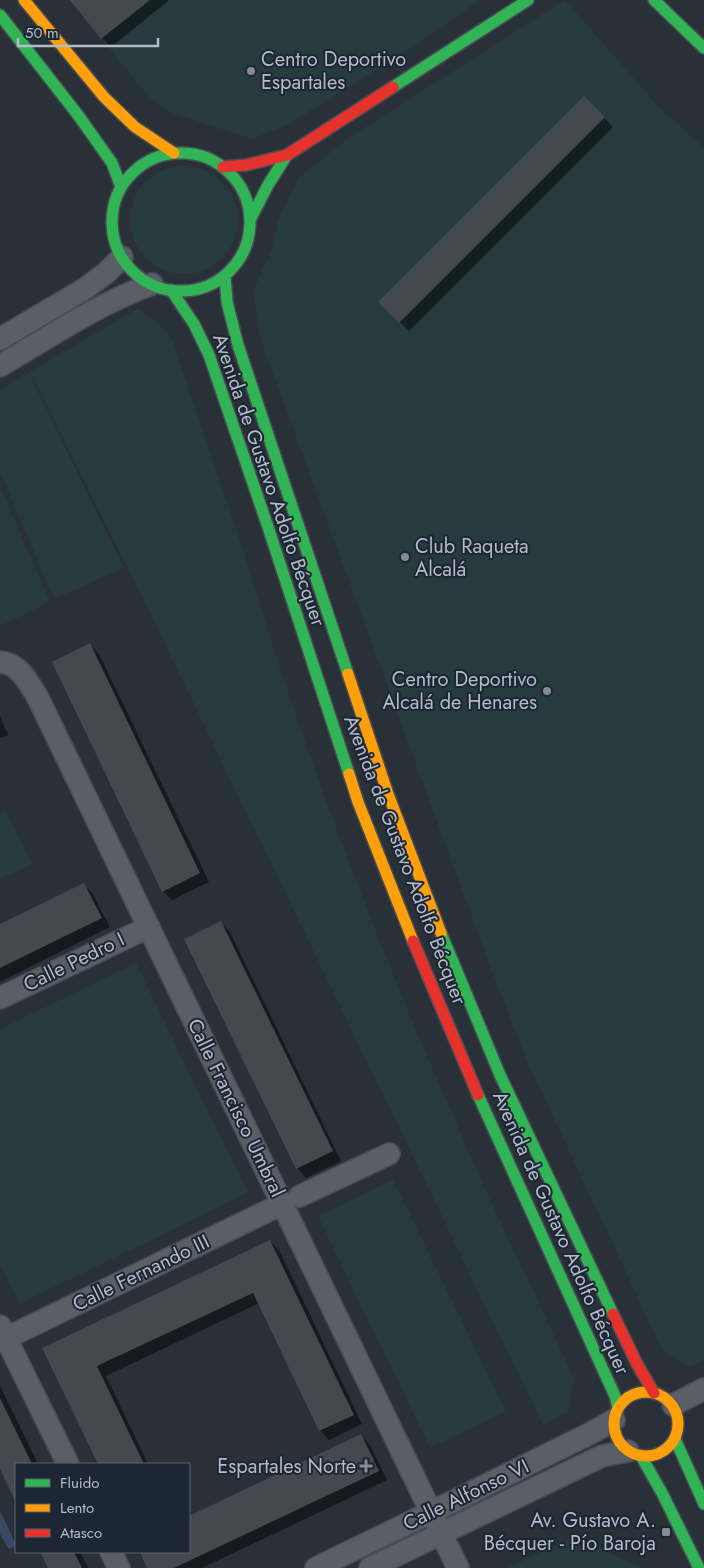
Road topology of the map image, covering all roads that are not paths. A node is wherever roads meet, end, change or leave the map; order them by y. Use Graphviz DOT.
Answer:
graph roads {
  1 [pos="24,0"];
  2 [pos="528,0"];
  3 [pos="654,0"];
  4 [pos="0,15"];
  5 [pos="704,48"];
  6 [pos="174,153"];
  7 [pos="287,155"];
  8 [pos="223,167"];
  9 [pos="121,187"];
  10 [pos="251,218"];
  11 [pos="122,257"];
  12 [pos="225,276"];
  13 [pos="161,287"];
  14 [pos="0,339"];
  15 [pos="0,366"];
  16 [pos="0,662"];
  17 [pos="149,927"];
  18 [pos="0,998"];
  19 [pos="389,1154"];
  20 [pos="291,1200"];
  21 [pos="2,1335"];
  22 [pos="704,1389"];
  23 [pos="654,1393"];
  24 [pos="673,1405"];
  25 [pos="616,1414"];
  26 [pos="675,1439"];
  27 [pos="635,1454"];
  28 [pos="67,1463"];
  29 [pos="704,1504"];
  30 [pos="432,1512"];
  31 [pos="442,1533"];
  32 [pos="112,1553"];
  33 [pos="119,1568"];
  34 [pos="316,1568"];
  35 [pos="370,1568"];
  36 [pos="458,1568"];
  37 [pos="699,1568"];
  1 -- 6 [label="main road"];
  2 -- 7 [label="main road"];
  3 -- 5 [label="main road"];
  4 -- 9 [label="main road"];
  6 -- 8 [label="main road"];
  6 -- 9 [label="main road"];
  7 -- 8 [label="main road"];
  7 -- 10 [label="main road"];
  8 -- 10 [label="main road"];
  9 -- 11 [label="main road"];
  10 -- 12 [label="main road"];
  11 -- 13 [label="main road"];
  11 -- 14 [label="street"];
  12 -- 13 [label="main road"];
  12 -- 23 [label="main road, Avenida de Gustavo Adolfo Bécquer"];
  13 -- 15 [label="street"];
  13 -- 25 [label="main road, Avenida de Gustavo Adolfo Bécquer"];
  16 -- 17 [label="street, Calle Francisco Umbral"];
  17 -- 18 [label="street, Calle Pedro I"];
  17 -- 20 [label="street, Calle Francisco Umbral"];
  19 -- 20 [label="street, Calle Fernando III"];
  20 -- 21 [label="street, Calle Fernando III"];
  20 -- 30 [label="street, Calle Francisco Umbral"];
  21 -- 28 [label="street"];
  22 -- 24 [label="street"];
  23 -- 24 [label="main road"];
  23 -- 25 [label="main road"];
  24 -- 26 [label="main road"];
  25 -- 27 [label="main road"];
  25 -- 30 [label="street, Calle Alfonso VI"];
  26 -- 27 [label="main road"];
  26 -- 29 [label="main road"];
  27 -- 31 [label="street, Calle Alfonso VI"];
  27 -- 37 [label="main road"];
  30 -- 31 [label="street, Calle Francisco Umbral"];
  30 -- 34 [label="street, Calle Alfonso VI"];
  31 -- 35 [label="street, Calle Alfonso VI"];
  31 -- 36 [label="street, Calle Francisco Umbral"];
  32 -- 33 [label="street"];
}
